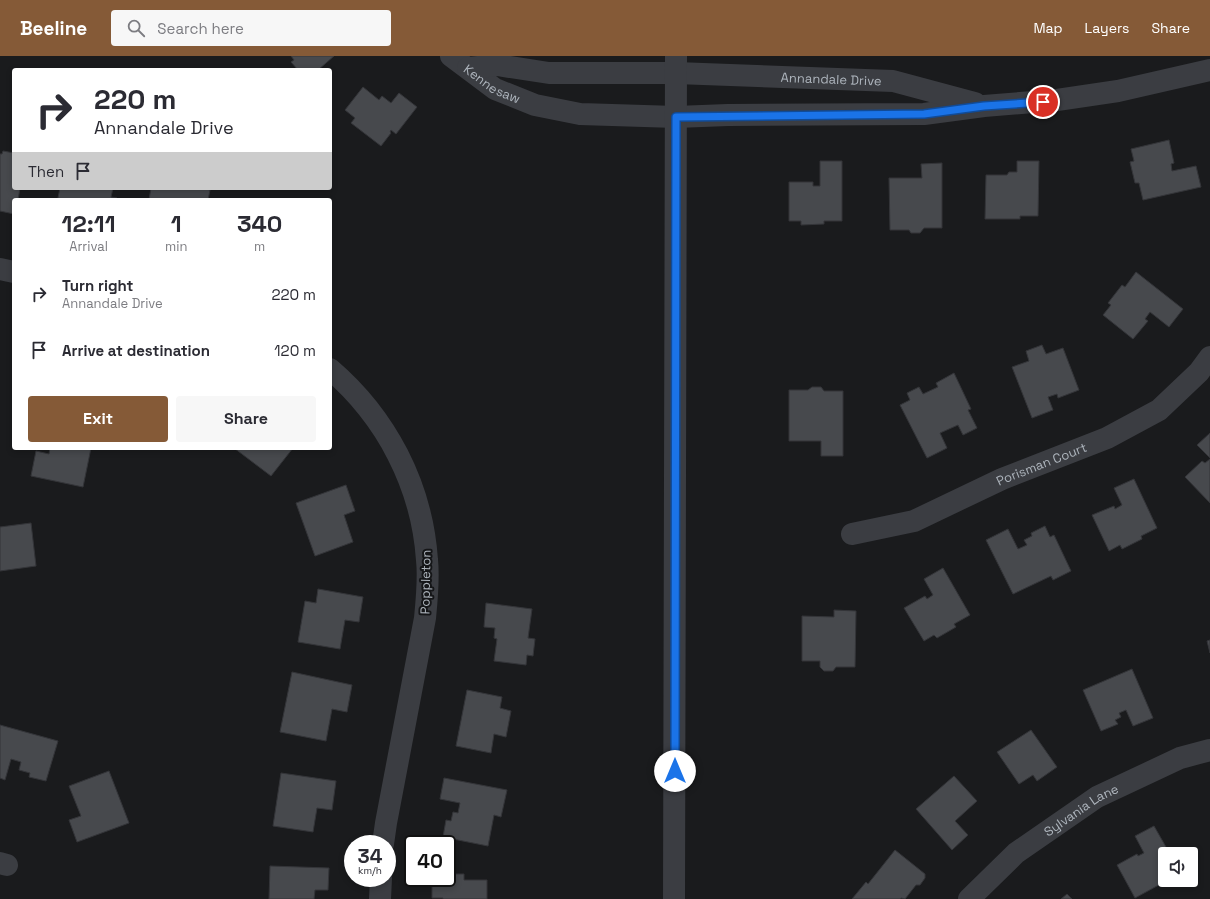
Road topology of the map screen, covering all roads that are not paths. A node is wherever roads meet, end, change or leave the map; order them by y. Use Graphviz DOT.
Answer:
graph roads {
  1 [pos="459,62"];
  2 [pos="676,64"];
  3 [pos="1210,70"];
  4 [pos="984,106"];
  5 [pos="676,117"];
  6 [pos="0,269"];
  7 [pos="12,272"];
  8 [pos="1210,357"];
  9 [pos="332,371"];
  10 [pos="852,534"];
  11 [pos="1210,750"];
  12 [pos="384,835"];
  13 [pos="381,887"];
  14 [pos="380,899"];
  15 [pos="674,899"];
  16 [pos="969,899"];
  1 -- 2 [label="street, Kennesaw"];
  1 -- 5 [label="street, Kennesaw"];
  2 -- 4 [label="street, Annandale Drive"];
  2 -- 5 [label="street"];
  3 -- 4 [label="street, Annandale Drive"];
  4 -- 5 [label="street, Annandale Drive"];
  5 -- 15 [label="street"];
  6 -- 7 [label="street"];
  8 -- 10 [label="street, Porisman Court"];
  9 -- 12 [label="street, Poppleton"];
  11 -- 16 [label="street, Sylvania Lane"];
  13 -- 14 [label="street"];
}
